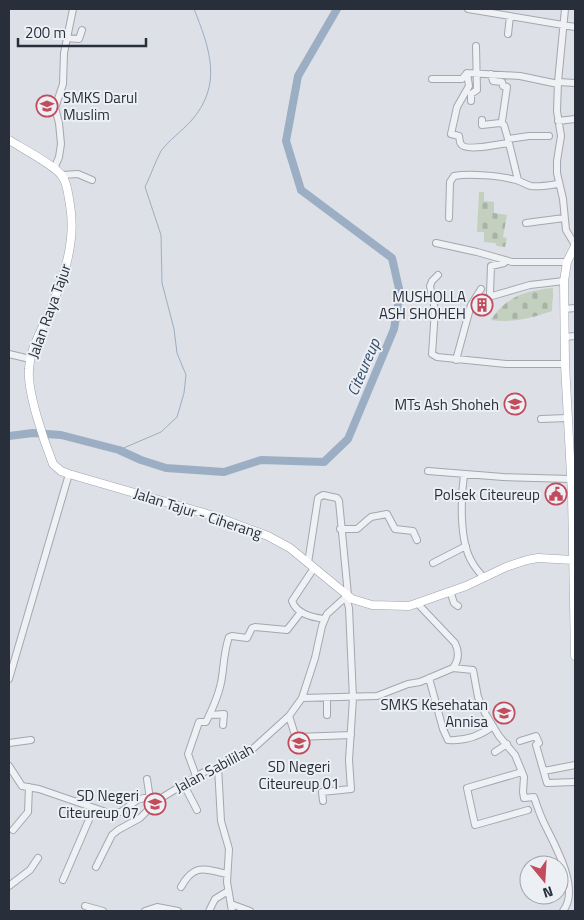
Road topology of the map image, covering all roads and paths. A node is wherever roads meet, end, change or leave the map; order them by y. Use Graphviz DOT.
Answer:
graph roads {
  1 [pos="73,9"];
  2 [pos="468,9"];
  3 [pos="565,9"];
  4 [pos="488,10"];
  5 [pos="510,16"];
  6 [pos="564,25"];
  7 [pos="575,27"];
  8 [pos="82,30"];
  9 [pos="508,34"];
  10 [pos="67,38"];
  11 [pos="476,46"];
  12 [pos="467,73"];
  13 [pos="476,73"];
  14 [pos="491,74"];
  15 [pos="432,79"];
  16 [pos="558,83"];
  17 [pos="575,83"];
  18 [pos="471,101"];
  19 [pos="575,119"];
  20 [pos="482,120"];
  21 [pos="558,121"];
  22 [pos="501,123"];
  23 [pos="549,136"];
  24 [pos="9,140"];
  25 [pos="508,141"];
  26 [pos="54,169"];
  27 [pos="62,175"];
  28 [pos="92,180"];
  29 [pos="518,180"];
  30 [pos="558,184"];
  31 [pos="449,218"];
  32 [pos="564,218"];
  33 [pos="526,223"];
  34 [pos="436,243"];
  35 [pos="575,245"];
  36 [pos="504,260"];
  37 [pos="566,262"];
  38 [pos="438,275"];
  39 [pos="564,281"];
  40 [pos="481,290"];
  41 [pos="575,308"];
  42 [pos="564,309"];
  43 [pos="575,336"];
  44 [pos="565,337"];
  45 [pos="9,354"];
  46 [pos="30,359"];
  47 [pos="456,360"];
  48 [pos="565,364"];
  49 [pos="567,418"];
  50 [pos="541,419"];
  51 [pos="38,422"];
  52 [pos="428,471"];
  53 [pos="70,474"];
  54 [pos="465,474"];
  55 [pos="573,480"];
  56 [pos="574,493"];
  57 [pos="340,529"];
  58 [pos="416,540"];
  59 [pos="466,546"];
  60 [pos="573,560"];
  61 [pos="433,563"];
  62 [pos="311,566"];
  63 [pos="484,577"];
  64 [pos="450,591"];
  65 [pos="347,596"];
  66 [pos="418,604"];
  67 [pos="458,606"];
  68 [pos="301,612"];
  69 [pos="324,619"];
  70 [pos="575,634"];
  71 [pos="575,656"];
  72 [pos="453,668"];
  73 [pos="429,678"];
  74 [pos="9,679"];
  75 [pos="302,698"];
  76 [pos="327,698"];
  77 [pos="353,698"];
  78 [pos="210,715"];
  79 [pos="327,715"];
  80 [pos="289,716"];
  81 [pos="223,724"];
  82 [pos="493,726"];
  83 [pos="351,735"];
  84 [pos="31,740"];
  85 [pos="520,742"];
  86 [pos="9,743"];
  87 [pos="507,744"];
  88 [pos="495,752"];
  89 [pos="575,765"];
  90 [pos="9,766"];
  91 [pos="218,767"];
  92 [pos="544,771"];
  93 [pos="522,772"];
  94 [pos="196,776"];
  95 [pos="147,779"];
  96 [pos="575,782"];
  97 [pos="184,784"];
  98 [pos="29,787"];
  99 [pos="150,799"];
  100 [pos="158,800"];
  101 [pos="323,801"];
  102 [pos="94,808"];
  103 [pos="197,810"];
  104 [pos="528,810"];
  105 [pos="13,830"];
  106 [pos="38,858"];
  107 [pos="96,867"];
  108 [pos="227,874"];
  109 [pos="64,880"];
  110 [pos="9,886"];
  111 [pos="181,887"];
  112 [pos="228,891"];
  113 [pos="85,906"];
  114 [pos="232,908"];
  115 [pos="250,910"];
  116 [pos="103,911"];
  117 [pos="145,911"];
  118 [pos="178,911"];
  119 [pos="209,911"];
  120 [pos="564,911"];
  1 -- 10 [label="street"];
  2 -- 4 [label="street"];
  3 -- 6 [label="street"];
  4 -- 5 [label="street"];
  5 -- 6 [label="street"];
  5 -- 9 [label="street"];
  6 -- 7 [label="street"];
  6 -- 16 [label="street"];
  8 -- 10 [label="street"];
  10 -- 26 [label="street"];
  11 -- 13 [label="street"];
  12 -- 13 [label="street"];
  12 -- 15 [label="street"];
  12 -- 25 [label="street"];
  13 -- 14 [label="street"];
  13 -- 18 [label="street"];
  14 -- 16 [label="street"];
  14 -- 22 [label="street"];
  16 -- 17 [label="street"];
  16 -- 21 [label="street"];
  19 -- 21 [label="street"];
  20 -- 22 [label="street"];
  21 -- 30 [label="street"];
  22 -- 25 [label="street"];
  23 -- 25 [label="street"];
  24 -- 26 [label="main road"];
  25 -- 29 [label="street"];
  26 -- 27 [label="main road"];
  27 -- 28 [label="street"];
  27 -- 46 [label="main road, Jalan Raya Tajur"];
  29 -- 30 [label="street"];
  29 -- 31 [label="street"];
  30 -- 32 [label="street"];
  32 -- 33 [label="street"];
  32 -- 35 [label="street"];
  34 -- 36 [label="street"];
  35 -- 37 [label="main road"];
  36 -- 37 [label="street"];
  36 -- 39 [label="street"];
  37 -- 39 [label="main road"];
  38 -- 47 [label="street"];
  39 -- 42 [label="main road"];
  40 -- 47 [label="street"];
  41 -- 42 [label="street"];
  42 -- 44 [label="main road"];
  43 -- 44 [label="street"];
  44 -- 48 [label="main road"];
  45 -- 46 [label="street"];
  46 -- 51 [label="main road, Jalan Raya Tajur"];
  47 -- 48 [label="street"];
  48 -- 49 [label="main road"];
  49 -- 50 [label="street"];
  49 -- 55 [label="main road"];
  51 -- 53 [label="main road, Jalan Tajur - Ciherang"];
  52 -- 54 [label="street"];
  53 -- 62 [label="main road, Jalan Tajur - Ciherang"];
  53 -- 74 [label="street"];
  54 -- 55 [label="street"];
  54 -- 59 [label="street"];
  54 -- 63 [label="street"];
  55 -- 56 [label="main road"];
  56 -- 60 [label="main road"];
  57 -- 58 [label="street"];
  57 -- 62 [label="street"];
  57 -- 65 [label="street"];
  59 -- 61 [label="street"];
  59 -- 63 [label="street"];
  60 -- 63 [label="main road, Jalan Tajur - Ciherang"];
  60 -- 70 [label="main road"];
  62 -- 65 [label="main road, Jalan Tajur - Ciherang"];
  62 -- 68 [label="street"];
  63 -- 64 [label="main road, Jalan Tajur - Ciherang"];
  64 -- 66 [label="main road, Jalan Tajur - Ciherang"];
  64 -- 67 [label="street"];
  65 -- 66 [label="main road, Jalan Tajur - Ciherang"];
  65 -- 69 [label="street"];
  65 -- 77 [label="street"];
  66 -- 72 [label="street"];
  68 -- 69 [label="street"];
  68 -- 78 [label="street"];
  69 -- 75 [label="street, Jalan Sabililah"];
  70 -- 71 [label="main road"];
  72 -- 73 [label="street"];
  72 -- 82 [label="street"];
  73 -- 77 [label="street"];
  73 -- 82 [label="street"];
  75 -- 76 [label="street"];
  75 -- 80 [label="street, Jalan Sabililah"];
  76 -- 77 [label="street"];
  76 -- 79 [label="street"];
  77 -- 83 [label="street"];
  78 -- 81 [label="street"];
  78 -- 94 [label="street"];
  80 -- 83 [label="street"];
  80 -- 91 [label="street, Jalan Sabililah"];
  82 -- 87 [label="street"];
  83 -- 101 [label="street"];
  84 -- 86 [label="street"];
  85 -- 92 [label="street"];
  87 -- 88 [label="street"];
  87 -- 93 [label="street"];
  89 -- 92 [label="street"];
  90 -- 98 [label="street, Jalan Sabililah"];
  91 -- 94 [label="street, Jalan Sabililah"];
  91 -- 108 [label="street"];
  92 -- 96 [label="street"];
  93 -- 104 [label="street"];
  93 -- 120 [label="street"];
  94 -- 97 [label="street, Jalan Sabililah"];
  95 -- 99 [label="street"];
  97 -- 100 [label="street, Jalan Sabililah"];
  97 -- 103 [label="street"];
  98 -- 102 [label="street, Jalan Sabililah"];
  98 -- 105 [label="street"];
  99 -- 100 [label="street, Jalan Sabililah"];
  99 -- 102 [label="street, Jalan Sabililah"];
  100 -- 107 [label="street"];
  102 -- 109 [label="street"];
  106 -- 110 [label="street"];
  108 -- 111 [label="street"];
  108 -- 112 [label="street"];
  112 -- 114 [label="street"];
  112 -- 119 [label="street"];
  113 -- 116 [label="street"];
  114 -- 115 [label="street"];
  117 -- 118 [label="street"];
}
